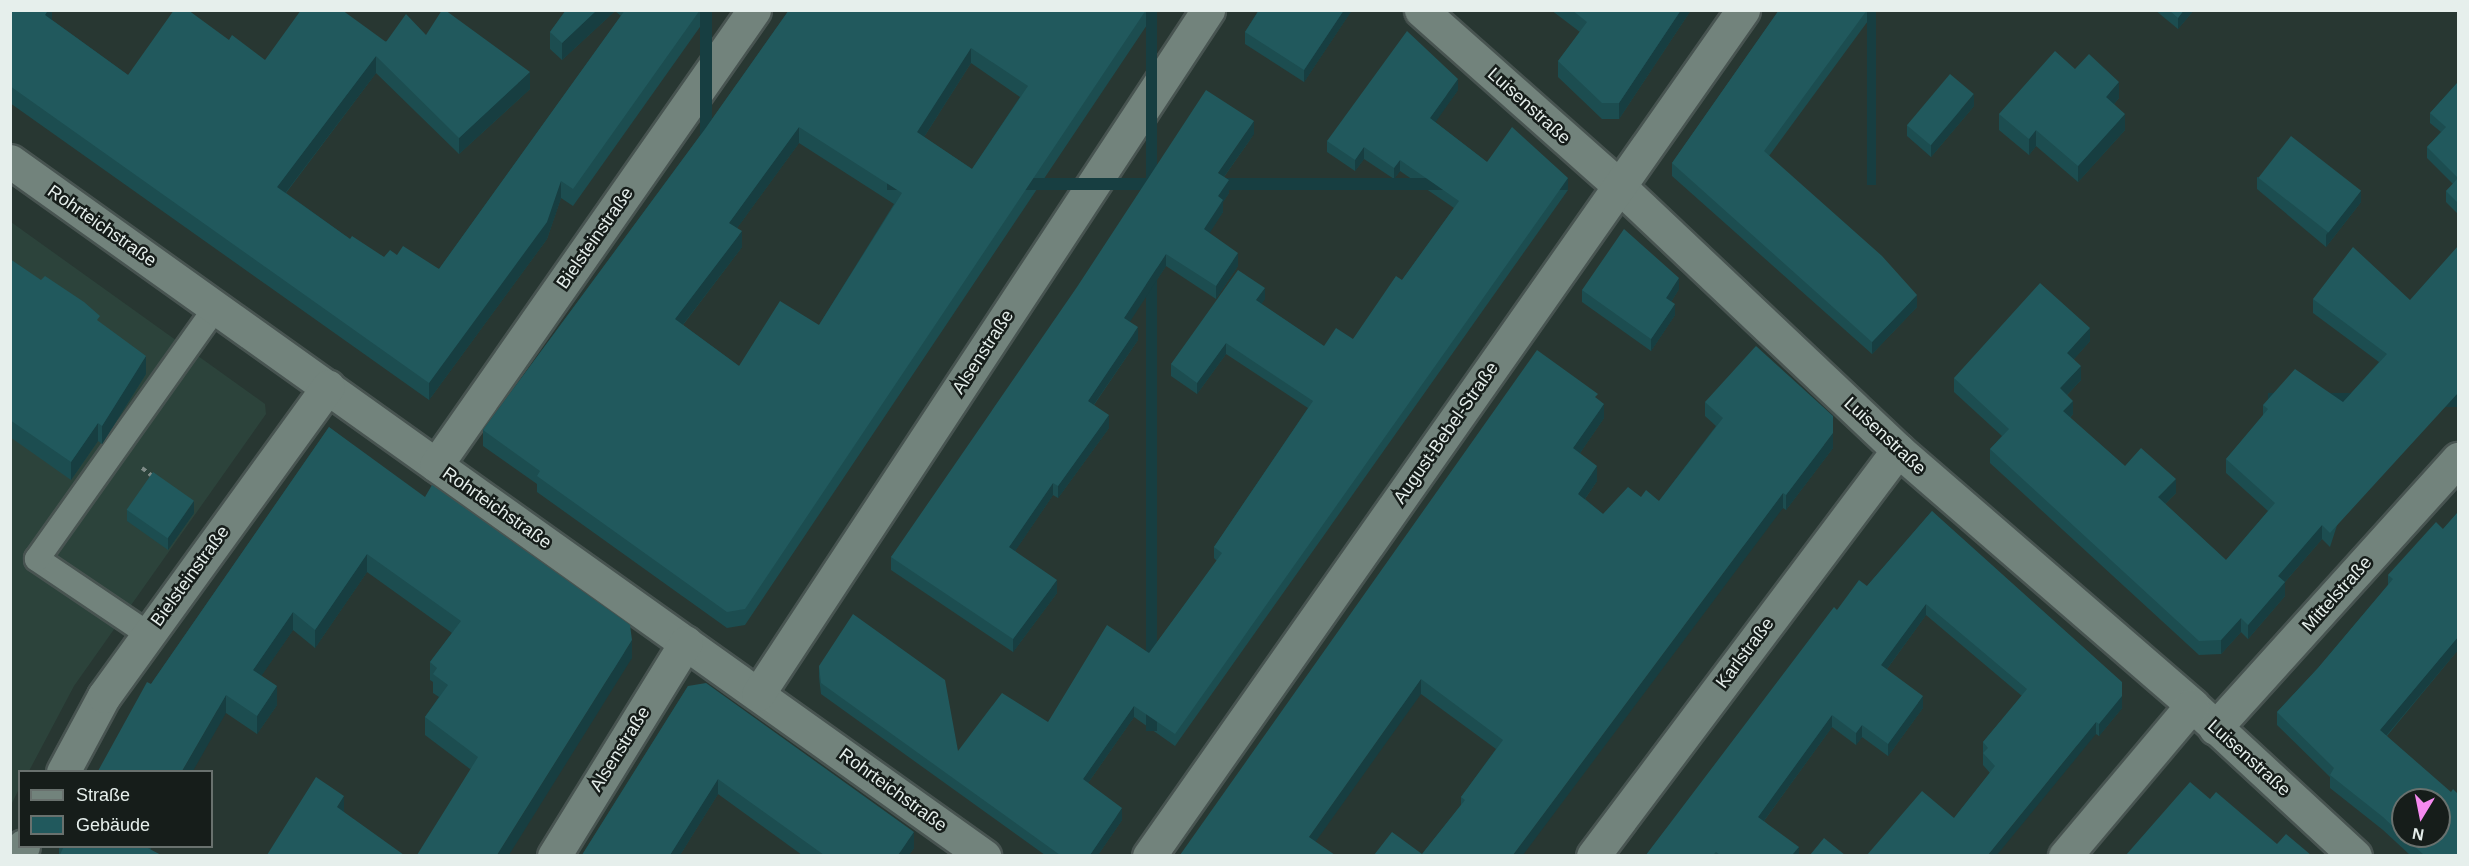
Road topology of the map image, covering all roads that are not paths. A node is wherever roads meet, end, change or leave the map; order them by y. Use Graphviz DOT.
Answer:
graph roads {
  1 [pos="754,10"];
  2 [pos="1208,10"];
  3 [pos="1421,10"];
  4 [pos="1743,10"];
  5 [pos="10,161"];
  6 [pos="1619,186"];
  7 [pos="216,307"];
  8 [pos="328,387"];
  9 [pos="1898,450"];
  10 [pos="2458,459"];
  11 [pos="436,465"];
  12 [pos="148,634"];
  13 [pos="686,642"];
  14 [pos="758,694"];
  15 [pos="2192,705"];
  16 [pos="2215,728"];
  17 [pos="64,770"];
  18 [pos="554,855"];
  19 [pos="984,855"];
  20 [pos="1149,855"];
  21 [pos="1593,855"];
  22 [pos="2065,855"];
  23 [pos="2355,855"];
  1 -- 11 [label="street, Bielsteinstraße"];
  2 -- 14 [label="street, Alsenstraße"];
  3 -- 6 [label="street, Luisenstraße"];
  4 -- 6 [label="street, August-Bebel-Straße"];
  5 -- 7 [label="street, Rohrteichstraße"];
  6 -- 9 [label="street, Luisenstraße"];
  6 -- 20 [label="street, August-Bebel-Straße"];
  7 -- 8 [label="street, Rohrteichstraße"];
  7 -- 12 [label="lane"];
  8 -- 11 [label="street, Rohrteichstraße"];
  8 -- 12 [label="street, Bielsteinstraße"];
  9 -- 15 [label="street, Luisenstraße"];
  9 -- 21 [label="street, Karlstraße"];
  10 -- 16 [label="street, Mittelstraße"];
  11 -- 13 [label="street, Rohrteichstraße"];
  12 -- 17 [label="street, Bielsteinstraße"];
  13 -- 14 [label="street, Rohrteichstraße"];
  13 -- 18 [label="street, Alsenstraße"];
  14 -- 19 [label="street, Rohrteichstraße"];
  15 -- 16 [label="street, Luisenstraße"];
  15 -- 22 [label="street"];
  16 -- 23 [label="street, Luisenstraße"];
}
